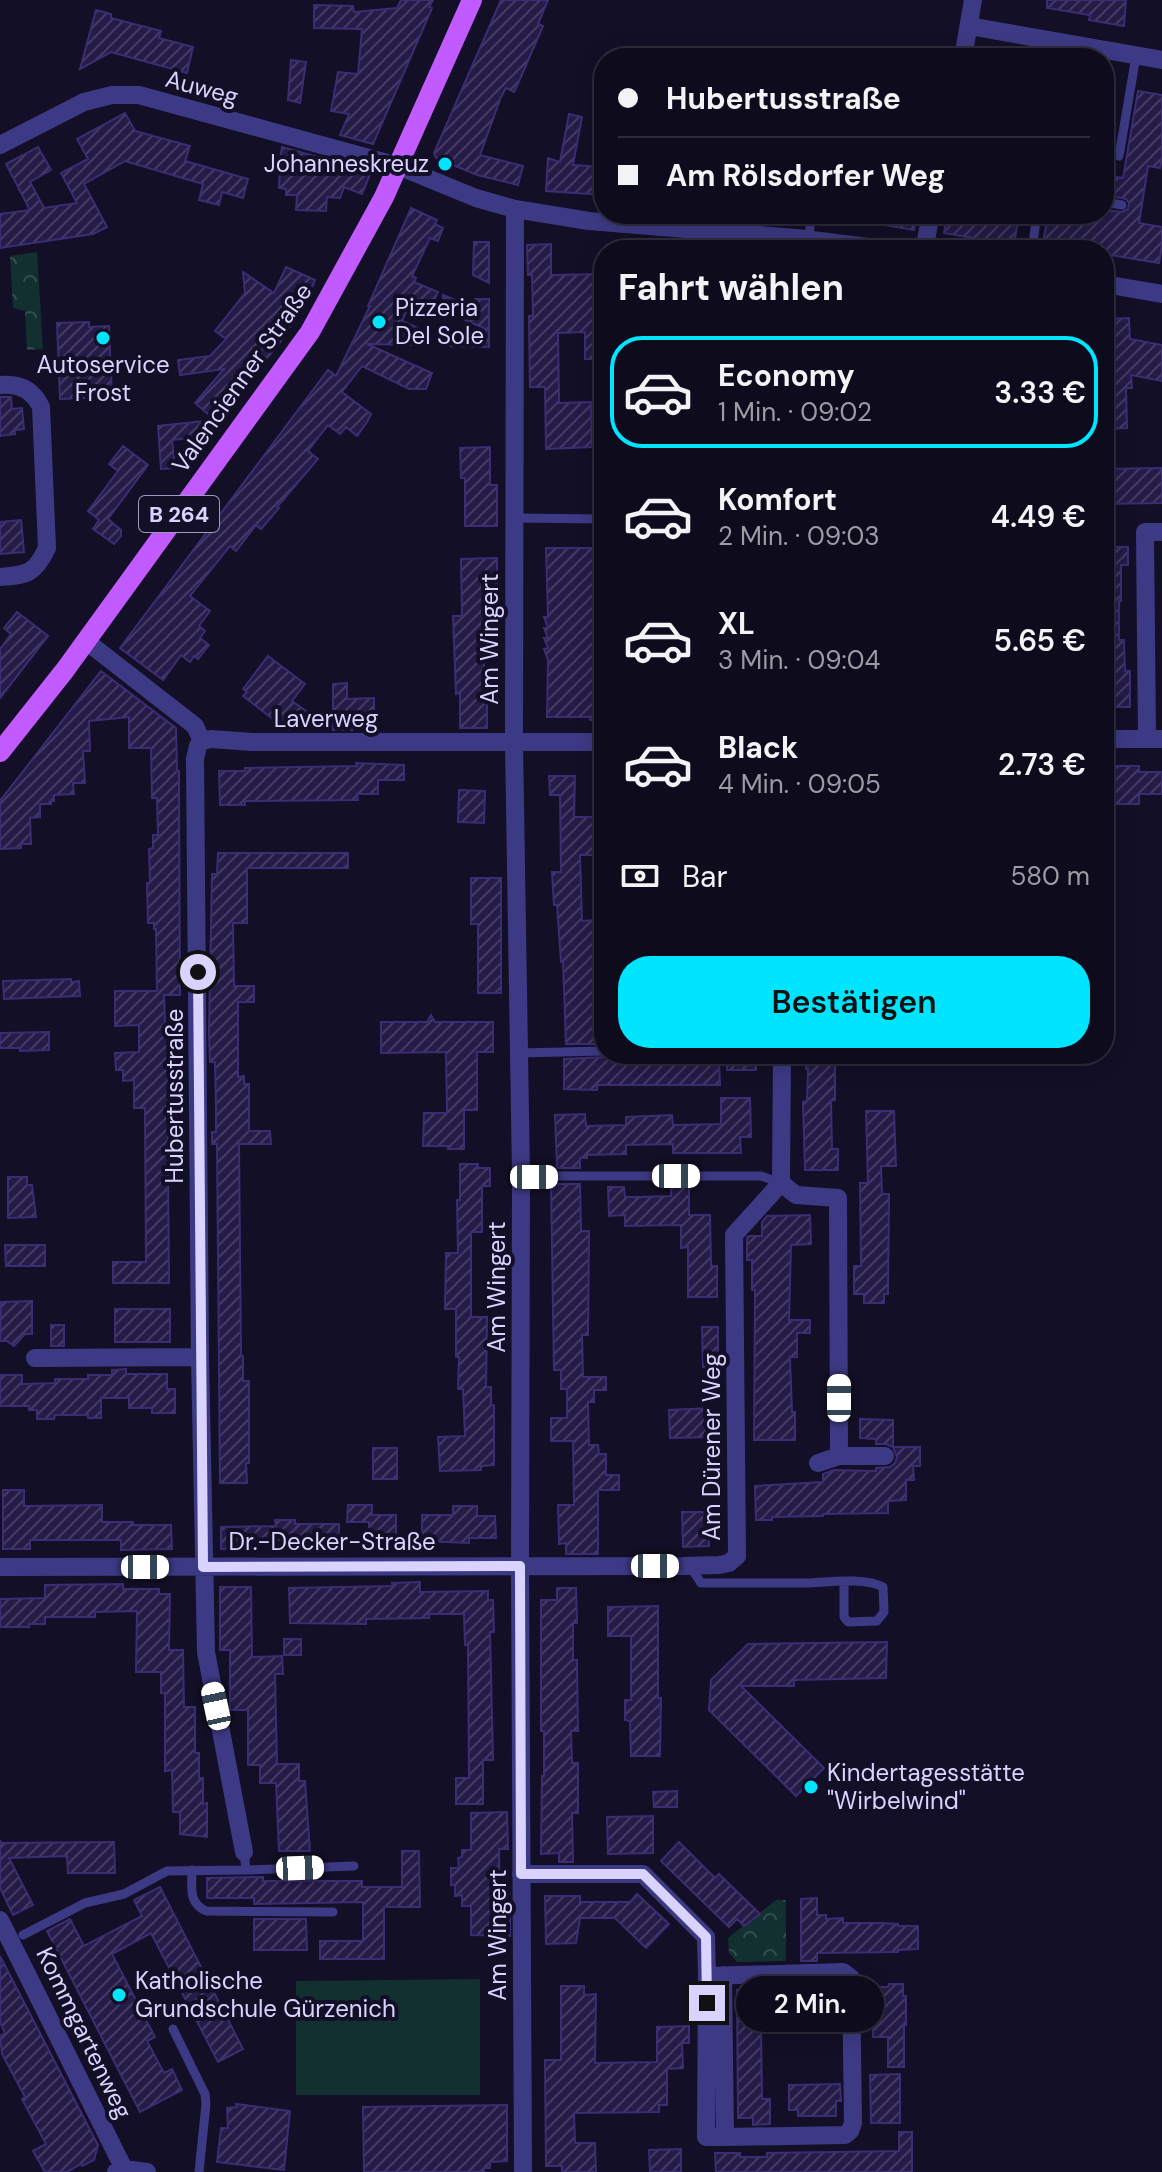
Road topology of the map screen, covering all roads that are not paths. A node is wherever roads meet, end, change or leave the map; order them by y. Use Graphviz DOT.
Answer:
graph roads {
  1 [pos="472,0"];
  2 [pos="973,0"];
  3 [pos="969,26"];
  4 [pos="965,48"];
  5 [pos="1053,48"];
  6 [pos="1114,54"];
  7 [pos="1136,56"];
  8 [pos="1162,60"];
  9 [pos="0,145"];
  10 [pos="1119,156"];
  11 [pos="398,166"];
  12 [pos="1114,204"];
  13 [pos="1122,205"];
  14 [pos="515,209"];
  15 [pos="594,221"];
  16 [pos="624,224"];
  17 [pos="810,224"];
  18 [pos="808,240"];
  19 [pos="1114,286"];
  20 [pos="1162,294"];
  21 [pos="0,385"];
  22 [pos="515,518"];
  23 [pos="594,519"];
  24 [pos="1162,532"];
  25 [pos="0,577"];
  26 [pos="86,641"];
  27 [pos="1114,739"];
  28 [pos="1154,739"];
  29 [pos="202,741"];
  30 [pos="594,742"];
  31 [pos="514,743"];
  32 [pos="0,752"];
  33 [pos="594,1051"];
  34 [pos="519,1053"];
  35 [pos="782,1064"];
  36 [pos="521,1176"];
  37 [pos="781,1183"];
  38 [pos="200,1357"];
  39 [pos="35,1358"];
  40 [pos="839,1456"];
  41 [pos="885,1456"];
  42 [pos="818,1463"];
  43 [pos="520,1566"];
  44 [pos="690,1566"];
  45 [pos="0,1567"];
  46 [pos="203,1567"];
  47 [pos="844,1582"];
  48 [pos="245,1861"];
  49 [pos="354,1866"];
  50 [pos="192,1870"];
  51 [pos="521,1874"];
  52 [pos="333,1912"];
  53 [pos="0,1920"];
  54 [pos="23,1935"];
  55 [pos="715,1976"];
  56 [pos="173,2029"];
  57 [pos="120,2170"];
  58 [pos="147,2172"];
  59 [pos="199,2172"];
  60 [pos="523,2172"];
  1 -- 11 [label="main road, Valencienner Straße / B 264"];
  2 -- 3 [label="street"];
  3 -- 4 [label="street"];
  3 -- 5 [label="street"];
  6 -- 7 [label="street"];
  7 -- 8 [label="street"];
  7 -- 10 [label="lane"];
  9 -- 11 [label="street, Auweg"];
  11 -- 14 [label="street, Auweg"];
  11 -- 26 [label="main road, Valencienner Straße / B 264"];
  12 -- 13 [label="lane"];
  14 -- 15 [label="street, Auweg"];
  14 -- 22 [label="street, Am Wingert"];
  16 -- 18 [label="street, Auweg"];
  17 -- 18 [label="lane"];
  19 -- 20 [label="street"];
  21 -- 25 [label="street"];
  22 -- 23 [label="lane"];
  22 -- 31 [label="street, Am Wingert"];
  24 -- 28 [label="street"];
  26 -- 29 [label="street"];
  26 -- 32 [label="main road, Valencienner Straße / B 264"];
  27 -- 28 [label="street"];
  29 -- 31 [label="street, Laverweg"];
  29 -- 38 [label="street, Hubertusstraße"];
  30 -- 31 [label="street, Laverweg"];
  31 -- 34 [label="street, Am Wingert"];
  33 -- 34 [label="lane"];
  34 -- 36 [label="street, Am Wingert"];
  35 -- 37 [label="street"];
  36 -- 37 [label="lane"];
  36 -- 43 [label="street, Am Wingert"];
  37 -- 40 [label="street"];
  37 -- 44 [label="street, Am Dürener Weg"];
  38 -- 39 [label="street"];
  38 -- 46 [label="street, Hubertusstraße"];
  40 -- 41 [label="street"];
  40 -- 42 [label="street"];
  43 -- 44 [label="street, Am Dürener Weg"];
  43 -- 46 [label="street, Dr.-Decker-Straße"];
  43 -- 51 [label="street, Am Wingert"];
  44 -- 47 [label="lane"];
  45 -- 46 [label="street, Dr.-Decker-Straße"];
  46 -- 48 [label="street, Hubertusstraße"];
  47 -- 47 [label="lane"];
  48 -- 49 [label="lane"];
  48 -- 50 [label="lane"];
  50 -- 52 [label="lane"];
  50 -- 54 [label="lane"];
  51 -- 55 [label="street"];
  51 -- 60 [label="street, Am Wingert"];
  53 -- 57 [label="street, Kommgartenweg"];
  55 -- 55 [label="street"];
  56 -- 59 [label="lane"];
  57 -- 58 [label="street"];
}
